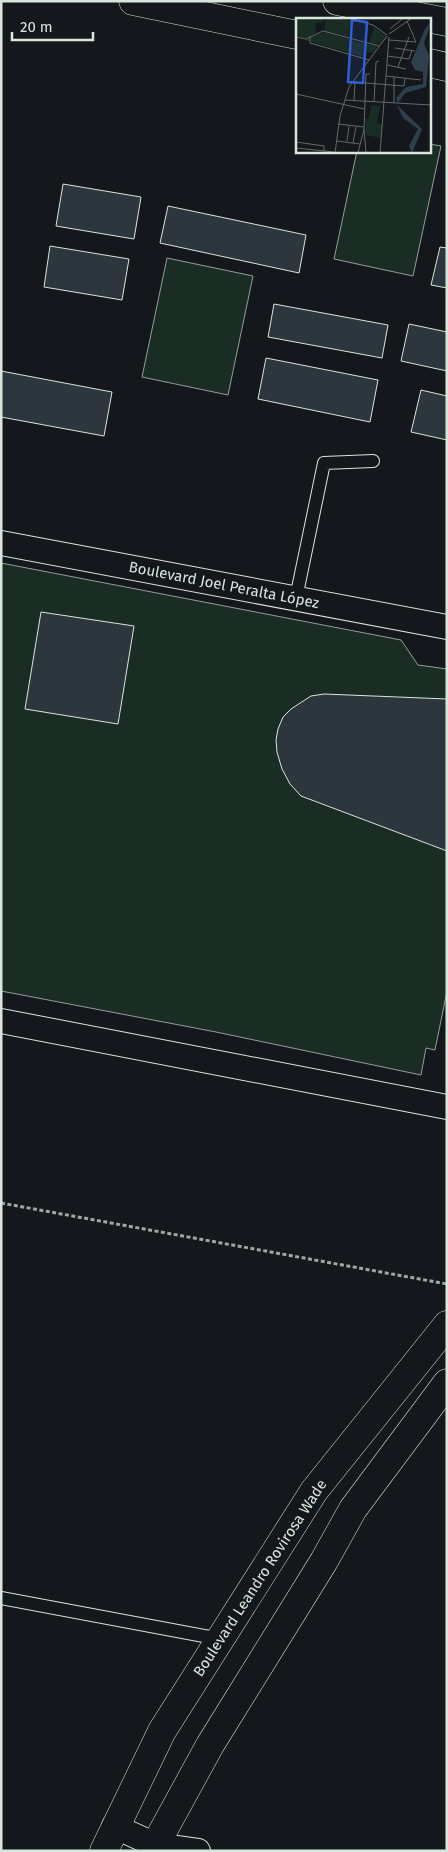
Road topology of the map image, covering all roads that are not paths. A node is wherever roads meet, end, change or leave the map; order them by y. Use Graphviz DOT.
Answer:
graph roads {
  1 [pos="133,1"];
  2 [pos="337,1"];
  3 [pos="426,18"];
  4 [pos="430,19"];
  5 [pos="447,22"];
  6 [pos="296,36"];
  7 [pos="430,63"];
  8 [pos="447,67"];
  9 [pos="373,461"];
  10 [pos="1,543"];
  11 [pos="296,598"];
  12 [pos="447,627"];
  13 [pos="1,1021"];
  14 [pos="447,1107"];
  15 [pos="447,1325"];
  16 [pos="447,1383"];
  17 [pos="314,1491"];
  18 [pos="353,1509"];
  19 [pos="1,1598"];
  20 [pos="220,1639"];
  21 [pos="109,1839"];
  22 [pos="153,1848"];
  23 [pos="198,1851"];
  1 -- 6 [label="main road"];
  2 -- 3 [label="main road"];
  4 -- 5 [label="main road"];
  7 -- 8 [label="main road"];
  9 -- 11 [label="lane"];
  10 -- 11 [label="street, Boulevard Joel Peralta López"];
  11 -- 12 [label="street, Boulevard Joel Peralta López"];
  13 -- 14 [label="street"];
  15 -- 17 [label="main road, Boulevard Leandro Rovirosa Wade"];
  16 -- 18 [label="main road"];
  17 -- 18 [label="main road"];
  17 -- 20 [label="main road, Boulevard Leandro Rovirosa Wade"];
  18 -- 22 [label="main road"];
  19 -- 20 [label="lane"];
  20 -- 21 [label="main road, Boulevard Leandro Rovirosa Wade"];
  21 -- 22 [label="street"];
  22 -- 23 [label="street"];
}
